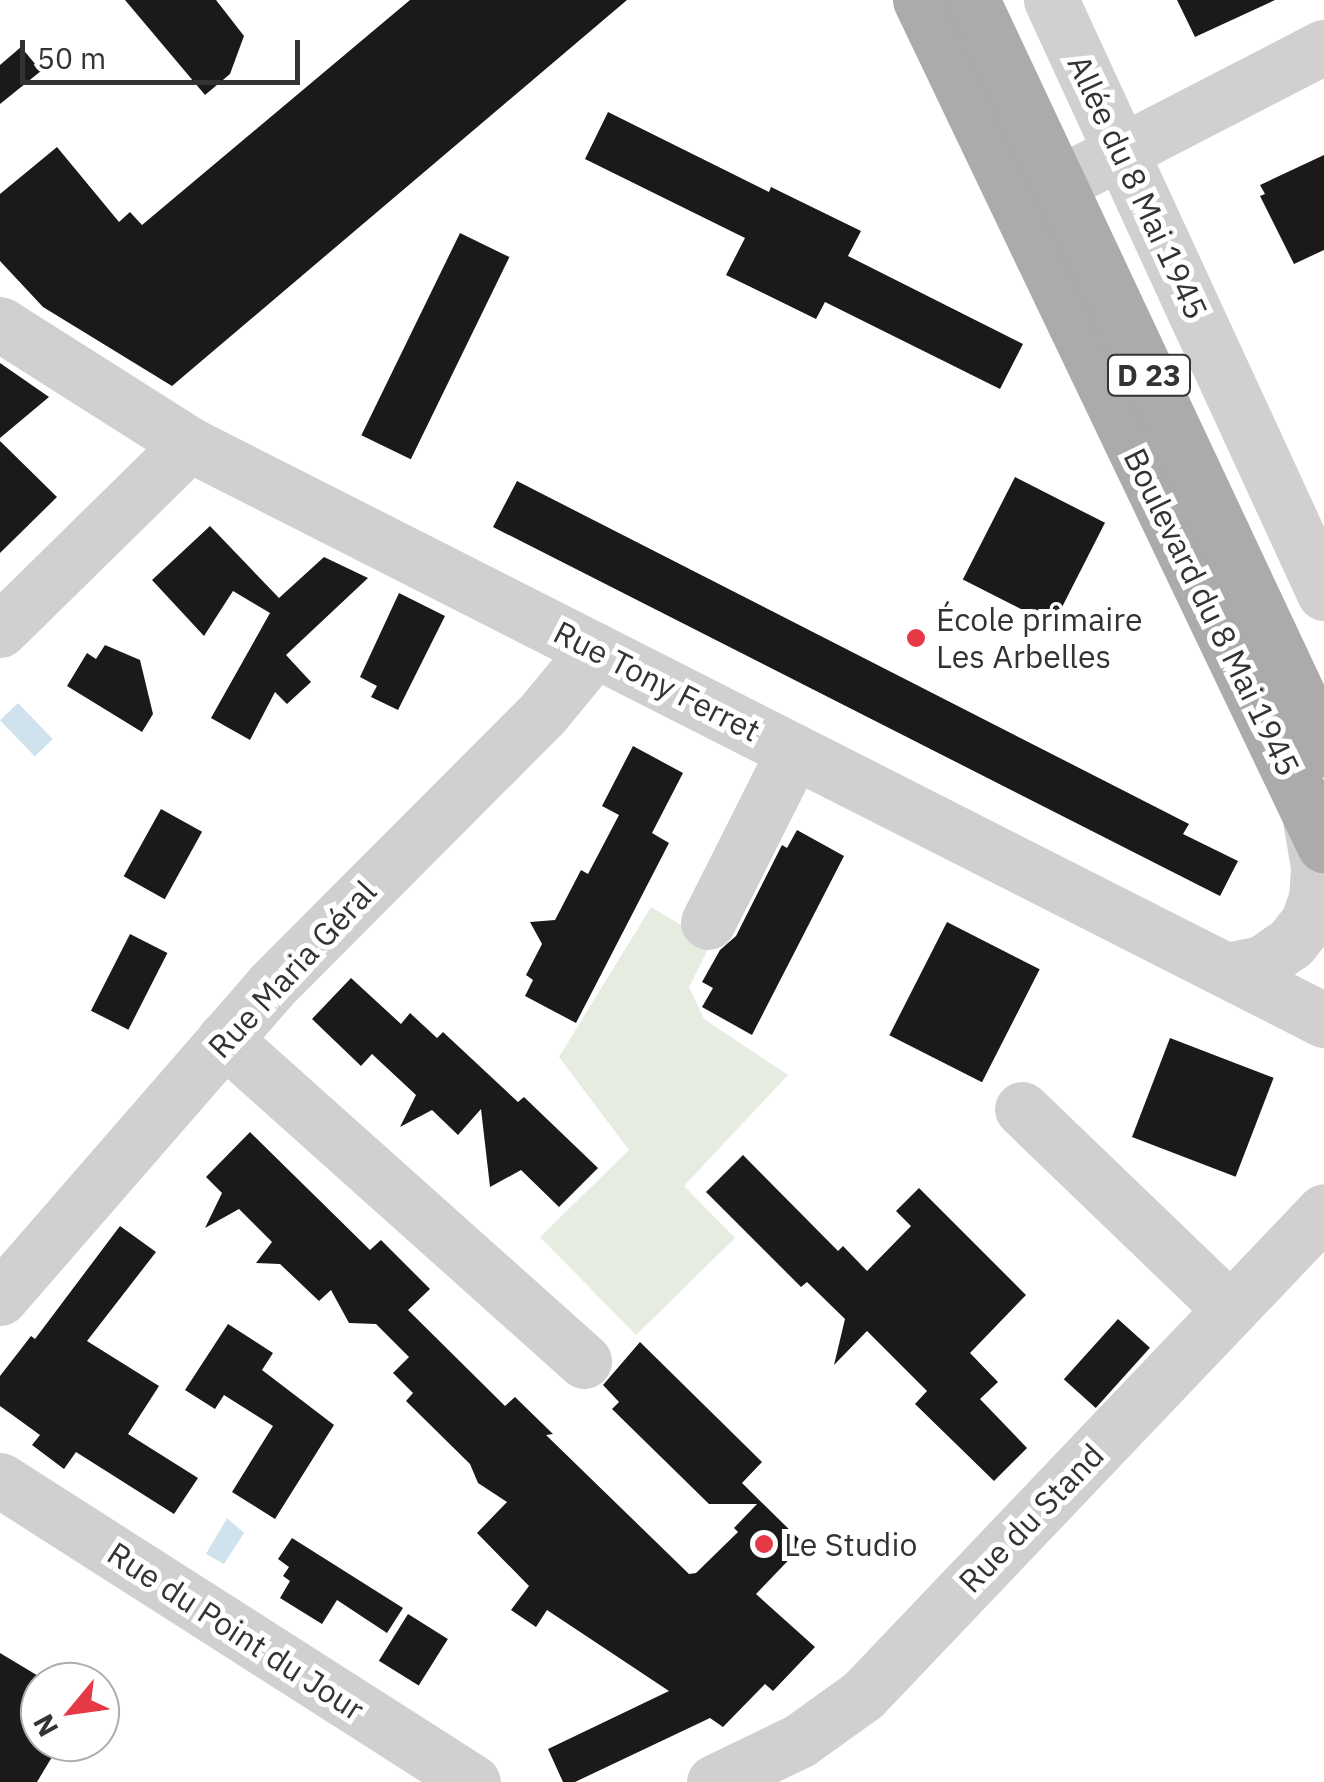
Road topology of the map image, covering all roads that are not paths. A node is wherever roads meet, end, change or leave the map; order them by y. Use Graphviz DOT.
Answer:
graph roads {
  1 [pos="920,0"];
  2 [pos="972,0"];
  3 [pos="1051,0"];
  4 [pos="1324,47"];
  5 [pos="1122,151"];
  6 [pos="1060,183"];
  7 [pos="0,324"];
  8 [pos="189,444"];
  9 [pos="1324,593"];
  10 [pos="0,630"];
  11 [pos="595,650"];
  12 [pos="1323,741"];
  13 [pos="794,751"];
  14 [pos="1317,830"];
  15 [pos="708,922"];
  16 [pos="1226,970"];
  17 [pos="1324,1020"];
  18 [pos="224,1040"];
  19 [pos="1022,1109"];
  20 [pos="1322,1211"];
  21 [pos="0,1298"];
  22 [pos="1230,1309"];
  23 [pos="584,1362"];
  24 [pos="0,1480"];
  25 [pos="798,1761"];
  26 [pos="473,1782"];
  27 [pos="714,1782"];
  1 -- 14 [label="main road, Boulevard du 8 Mai 1945 / D 23"];
  2 -- 6 [label="main road, Boulevard du 8 Mai 1945 / D 23"];
  3 -- 5 [label="street, Allée du 8 Mai 1945"];
  4 -- 5 [label="street"];
  5 -- 6 [label="street"];
  5 -- 9 [label="street, Allée du 8 Mai 1945"];
  6 -- 12 [label="main road, Boulevard du 8 Mai 1945 / D 23"];
  7 -- 8 [label="street, Rue Tony Ferret"];
  8 -- 10 [label="street"];
  8 -- 11 [label="street, Rue Tony Ferret"];
  11 -- 13 [label="street, Rue Tony Ferret"];
  11 -- 18 [label="street, Rue Maria Géral"];
  13 -- 15 [label="street"];
  13 -- 16 [label="street, Rue Tony Ferret"];
  14 -- 16 [label="street"];
  16 -- 17 [label="street, Rue Tony Ferret"];
  18 -- 21 [label="street, Rue Maria Géral"];
  18 -- 23 [label="street"];
  19 -- 22 [label="street"];
  20 -- 22 [label="street, Rue du Stand"];
  22 -- 25 [label="street, Rue du Stand"];
  24 -- 26 [label="street, Rue du Point du Jour"];
  25 -- 27 [label="street, Rue du Stand"];
}
